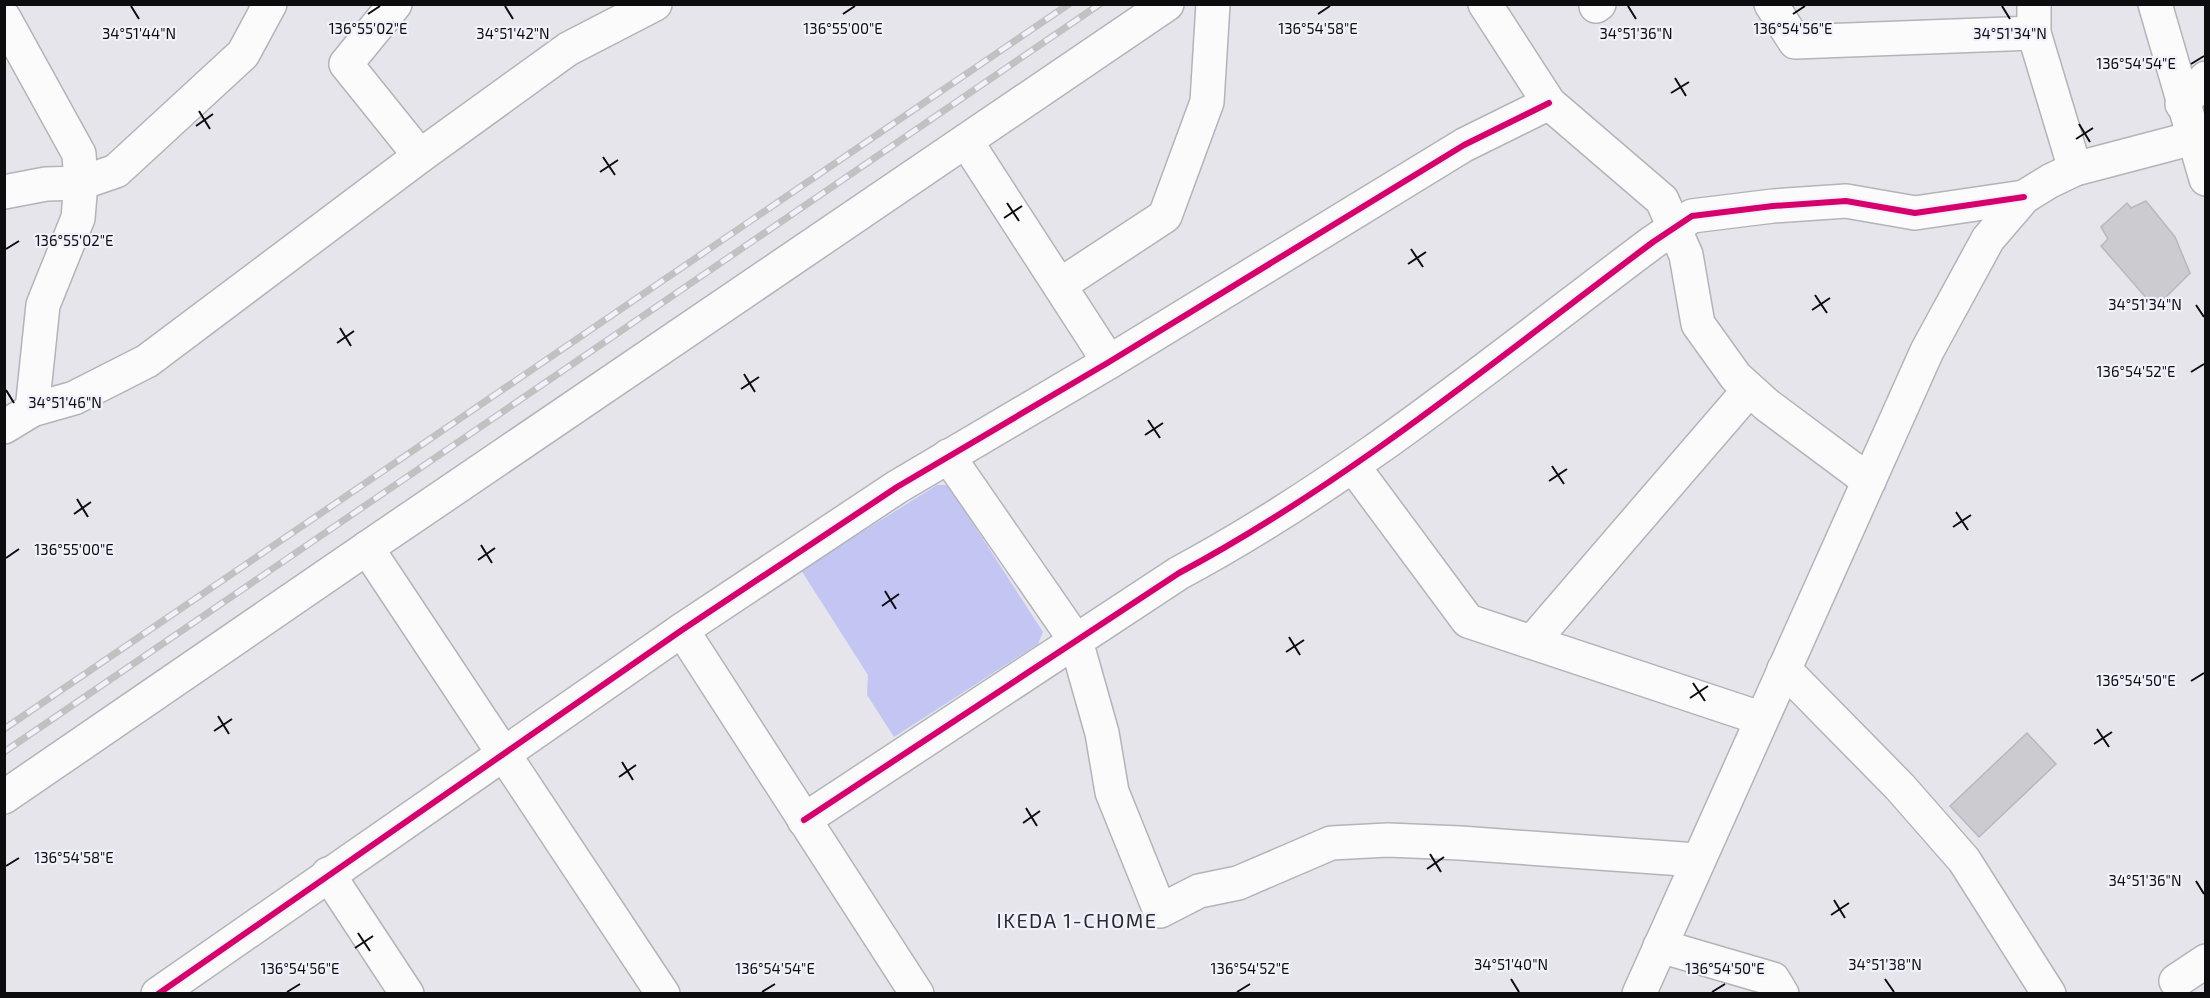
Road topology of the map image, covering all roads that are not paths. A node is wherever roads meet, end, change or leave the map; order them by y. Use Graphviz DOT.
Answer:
graph roads {
  1 [pos="13,4"];
  2 [pos="270,4"];
  3 [pos="394,4"];
  4 [pos="655,4"];
  5 [pos="1167,4"];
  6 [pos="1213,4"];
  7 [pos="1485,4"];
  8 [pos="1771,4"];
  9 [pos="2155,4"];
  10 [pos="4,13"];
  11 [pos="4,18"];
  12 [pos="2034,19"];
  13 [pos="2205,78"];
  14 [pos="1550,103"];
  15 [pos="2182,104"];
  16 [pos="2193,138"];
  17 [pos="966,141"];
  18 [pos="420,156"];
  19 [pos="2075,169"];
  20 [pos="2205,179"];
  21 [pos="81,183"];
  22 [pos="4,192"];
  23 [pos="2024,197"];
  24 [pos="1674,227"];
  25 [pos="1060,285"];
  26 [pos="1109,362"];
  27 [pos="1749,390"];
  28 [pos="32,410"];
  29 [pos="4,427"];
  30 [pos="948,456"];
  31 [pos="1353,466"];
  32 [pos="1869,481"];
  33 [pos="367,548"];
  34 [pos="682,630"];
  35 [pos="1076,641"];
  36 [pos="1532,642"];
  37 [pos="1784,669"];
  38 [pos="1760,718"];
  39 [pos="505,753"];
  40 [pos="4,797"];
  41 [pos="804,820"];
  42 [pos="1697,860"];
  43 [pos="328,874"];
  44 [pos="1660,946"];
  45 [pos="2205,961"];
  46 [pos="2176,981"];
  47 [pos="158,993"];
  48 [pos="407,993"];
  49 [pos="663,993"];
  50 [pos="917,993"];
  51 [pos="1639,993"];
  52 [pos="1782,993"];
  53 [pos="2049,993"];
  1 -- 10 [label="street"];
  2 -- 21 [label="street"];
  3 -- 18 [label="street"];
  4 -- 18 [label="street"];
  5 -- 17 [label="street"];
  6 -- 25 [label="street"];
  7 -- 14 [label="street"];
  8 -- 12 [label="street"];
  9 -- 15 [label="street"];
  11 -- 21 [label="street"];
  12 -- 19 [label="street"];
  13 -- 15 [label="street"];
  14 -- 24 [label="street"];
  14 -- 26 [label="street"];
  15 -- 16 [label="street"];
  16 -- 19 [label="street"];
  16 -- 20 [label="street"];
  17 -- 25 [label="street"];
  17 -- 33 [label="street"];
  18 -- 28 [label="street"];
  19 -- 23 [label="street"];
  21 -- 22 [label="street"];
  21 -- 28 [label="street"];
  23 -- 24 [label="street"];
  23 -- 32 [label="street"];
  24 -- 27 [label="street"];
  24 -- 31 [label="street"];
  25 -- 26 [label="street"];
  26 -- 30 [label="street"];
  27 -- 32 [label="street"];
  27 -- 36 [label="street"];
  28 -- 29 [label="street"];
  30 -- 34 [label="street"];
  30 -- 35 [label="street"];
  31 -- 35 [label="street"];
  31 -- 36 [label="street"];
  32 -- 37 [label="street"];
  33 -- 39 [label="street"];
  33 -- 40 [label="street"];
  34 -- 39 [label="street"];
  34 -- 41 [label="street"];
  35 -- 41 [label="street"];
  35 -- 42 [label="street"];
  36 -- 38 [label="street"];
  37 -- 38 [label="street"];
  37 -- 53 [label="street"];
  38 -- 42 [label="street"];
  39 -- 43 [label="street"];
  39 -- 49 [label="street"];
  41 -- 50 [label="street"];
  42 -- 44 [label="street"];
  43 -- 47 [label="street"];
  43 -- 48 [label="street"];
  44 -- 51 [label="street"];
  44 -- 52 [label="street"];
  45 -- 46 [label="street"];
}
